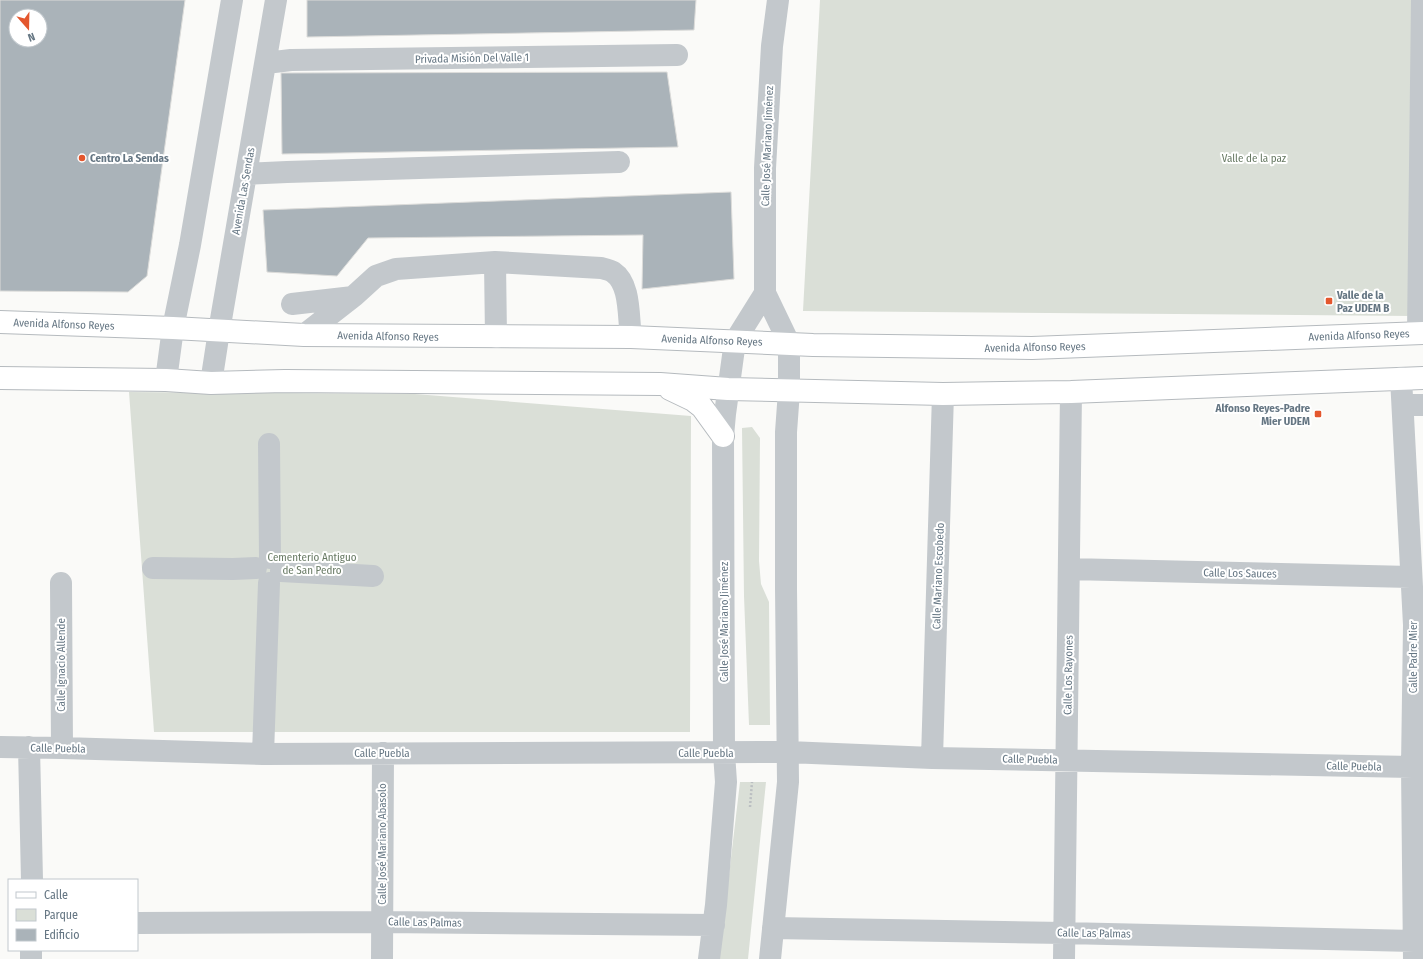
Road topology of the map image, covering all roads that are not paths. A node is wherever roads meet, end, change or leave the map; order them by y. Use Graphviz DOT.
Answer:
graph roads {
  1 [pos="232,0"];
  2 [pos="276,0"];
  3 [pos="778,0"];
  4 [pos="1422,0"];
  5 [pos="677,55"];
  6 [pos="266,62"];
  7 [pos="619,162"];
  8 [pos="246,174"];
  9 [pos="494,262"];
  10 [pos="765,293"];
  11 [pos="354,296"];
  12 [pos="1421,303"];
  13 [pos="292,304"];
  14 [pos="0,322"];
  15 [pos="173,328"];
  16 [pos="218,331"];
  17 [pos="1421,333"];
  18 [pos="304,335"];
  19 [pos="496,337"];
  20 [pos="631,337"];
  21 [pos="735,341"];
  22 [pos="788,343"];
  23 [pos="0,378"];
  24 [pos="1401,378"];
  25 [pos="1423,378"];
  26 [pos="166,380"];
  27 [pos="211,383"];
  28 [pos="660,384"];
  29 [pos="728,389"];
  30 [pos="789,391"];
  31 [pos="1071,392"];
  32 [pos="943,394"];
  33 [pos="1413,405"];
  34 [pos="723,436"];
  35 [pos="269,444"];
  36 [pos="1417,552"];
  37 [pos="152,568"];
  38 [pos="1069,569"];
  39 [pos="269,570"];
  40 [pos="373,576"];
  41 [pos="1411,577"];
  42 [pos="61,583"];
  43 [pos="0,747"];
  44 [pos="29,747"];
  45 [pos="62,748"];
  46 [pos="724,752"];
  47 [pos="788,752"];
  48 [pos="383,753"];
  49 [pos="263,754"];
  50 [pos="932,758"];
  51 [pos="1067,760"];
  52 [pos="1412,768"];
  53 [pos="1418,866"];
  54 [pos="32,879"];
  55 [pos="382,922"];
  56 [pos="138,923"];
  57 [pos="714,925"];
  58 [pos="773,928"];
  59 [pos="1064,932"];
  60 [pos="1414,950"];
  61 [pos="382,959"];
  62 [pos="709,959"];
  63 [pos="770,959"];
  64 [pos="1064,959"];
  1 -- 15 [label="street"];
  2 -- 6 [label="street, Avenida Las Sendas"];
  3 -- 10 [label="street, Calle José Mariano Jiménez"];
  4 -- 12 [label="street"];
  5 -- 6 [label="street, Privada Misión Del Valle 1"];
  6 -- 8 [label="street, Avenida Las Sendas"];
  7 -- 8 [label="street"];
  8 -- 16 [label="street, Avenida Las Sendas"];
  9 -- 11 [label="street"];
  9 -- 19 [label="street"];
  9 -- 20 [label="street"];
  10 -- 21 [label="street, Calle José Mariano Jiménez"];
  10 -- 22 [label="street, Calle José Mariano Jiménez"];
  11 -- 13 [label="street"];
  11 -- 18 [label="street"];
  12 -- 17 [label="street"];
  14 -- 15 [label="main road, Avenida Alfonso Reyes"];
  15 -- 16 [label="main road, Avenida Alfonso Reyes"];
  15 -- 26 [label="street"];
  16 -- 18 [label="main road, Avenida Alfonso Reyes"];
  16 -- 27 [label="street, Avenida Las Sendas"];
  17 -- 22 [label="main road, Avenida Alfonso Reyes"];
  18 -- 19 [label="main road, Avenida Alfonso Reyes"];
  19 -- 20 [label="main road, Avenida Alfonso Reyes"];
  20 -- 21 [label="main road, Avenida Alfonso Reyes"];
  21 -- 22 [label="main road, Avenida Alfonso Reyes"];
  21 -- 29 [label="street, Calle José Mariano Jiménez"];
  22 -- 30 [label="street, Calle José Mariano Jiménez"];
  23 -- 26 [label="main road"];
  24 -- 25 [label="main road"];
  24 -- 31 [label="main road"];
  24 -- 33 [label="street, Calle Padre Mier"];
  26 -- 27 [label="main road"];
  27 -- 28 [label="main road"];
  28 -- 29 [label="main road"];
  28 -- 34 [label="main road"];
  29 -- 30 [label="main road"];
  29 -- 34 [label="street, Calle José Mariano Jiménez"];
  30 -- 32 [label="main road"];
  30 -- 47 [label="street, Calle José Mariano Jiménez"];
  31 -- 32 [label="main road"];
  31 -- 38 [label="street, Calle Los Rayones"];
  32 -- 50 [label="street, Calle Mariano Escobedo"];
  33 -- 36 [label="street, Calle Padre Mier"];
  34 -- 46 [label="street, Calle José Mariano Jiménez"];
  35 -- 39 [label="street"];
  36 -- 41 [label="street, Calle Padre Mier"];
  37 -- 39 [label="street"];
  38 -- 41 [label="street, Calle Los Sauces"];
  38 -- 51 [label="street, Calle Los Rayones"];
  39 -- 40 [label="street"];
  39 -- 49 [label="street"];
  41 -- 52 [label="street, Calle Padre Mier"];
  42 -- 45 [label="street, Calle Ignacio Allende"];
  43 -- 44 [label="street, Calle Puebla"];
  44 -- 45 [label="street, Calle Puebla"];
  44 -- 54 [label="street"];
  45 -- 49 [label="street, Calle Puebla"];
  46 -- 47 [label="street, Calle Puebla"];
  46 -- 48 [label="street, Calle Puebla"];
  46 -- 57 [label="street, Calle José Mariano Jiménez"];
  47 -- 50 [label="street, Calle Puebla"];
  47 -- 58 [label="street, Calle José Mariano Jiménez"];
  48 -- 49 [label="street, Calle Puebla"];
  48 -- 55 [label="street, Calle José Mariano Abasolo"];
  50 -- 51 [label="street, Calle Puebla"];
  51 -- 52 [label="street, Calle Puebla"];
  51 -- 59 [label="street, Calle Los Rayones"];
  52 -- 53 [label="street, Calle Padre Mier"];
  53 -- 60 [label="street, Calle Padre Mier"];
  55 -- 56 [label="street, Calle Las Palmas"];
  55 -- 57 [label="street, Calle Las Palmas"];
  55 -- 61 [label="street, Calle José Mariano Abasolo"];
  57 -- 62 [label="street, Calle José Mariano Jiménez"];
  58 -- 59 [label="street, Calle Las Palmas"];
  58 -- 63 [label="street, Calle José Mariano Jiménez"];
  59 -- 60 [label="street, Calle Las Palmas"];
  59 -- 64 [label="street, Calle Los Rayones"];
}
